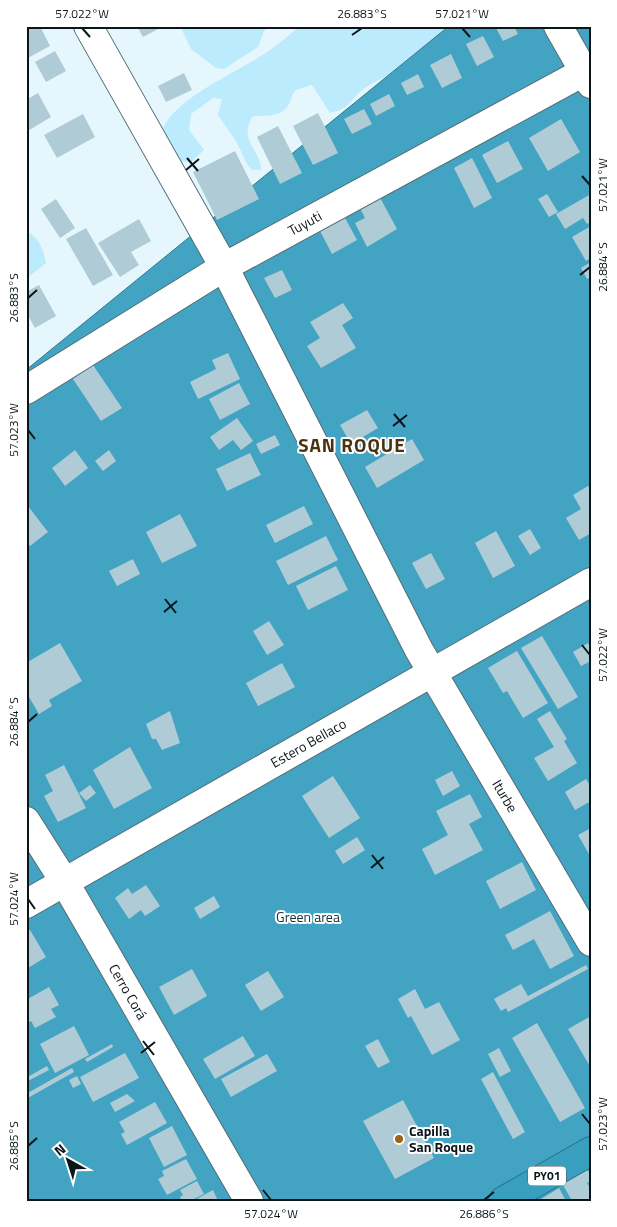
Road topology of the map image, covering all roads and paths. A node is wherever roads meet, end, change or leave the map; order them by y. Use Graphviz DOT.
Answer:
graph roads {
  1 [pos="88,26"];
  2 [pos="558,26"];
  3 [pos="588,75"];
  4 [pos="224,267"];
  5 [pos="26,390"];
  6 [pos="591,582"];
  7 [pos="425,661"];
  8 [pos="26,820"];
  9 [pos="57,870"];
  10 [pos="26,904"];
  11 [pos="591,942"];
  12 [pos="591,1151"];
  13 [pos="249,1201"];
  14 [pos="503,1201"];
  1 -- 4 [label="street, Iturbe"];
  2 -- 3 [label="street"];
  3 -- 4 [label="street, Tuyuti"];
  4 -- 5 [label="street, Tuyuti"];
  4 -- 7 [label="street, Iturbe"];
  6 -- 7 [label="street, Estero Bellaco"];
  7 -- 9 [label="street, Estero Bellaco"];
  7 -- 11 [label="street, Iturbe"];
  8 -- 9 [label="street, Cerro Corá"];
  9 -- 10 [label="street, Estero Bellaco"];
  9 -- 13 [label="street, Cerro Corá"];
  12 -- 14 [label="highway, PY01"];
}
